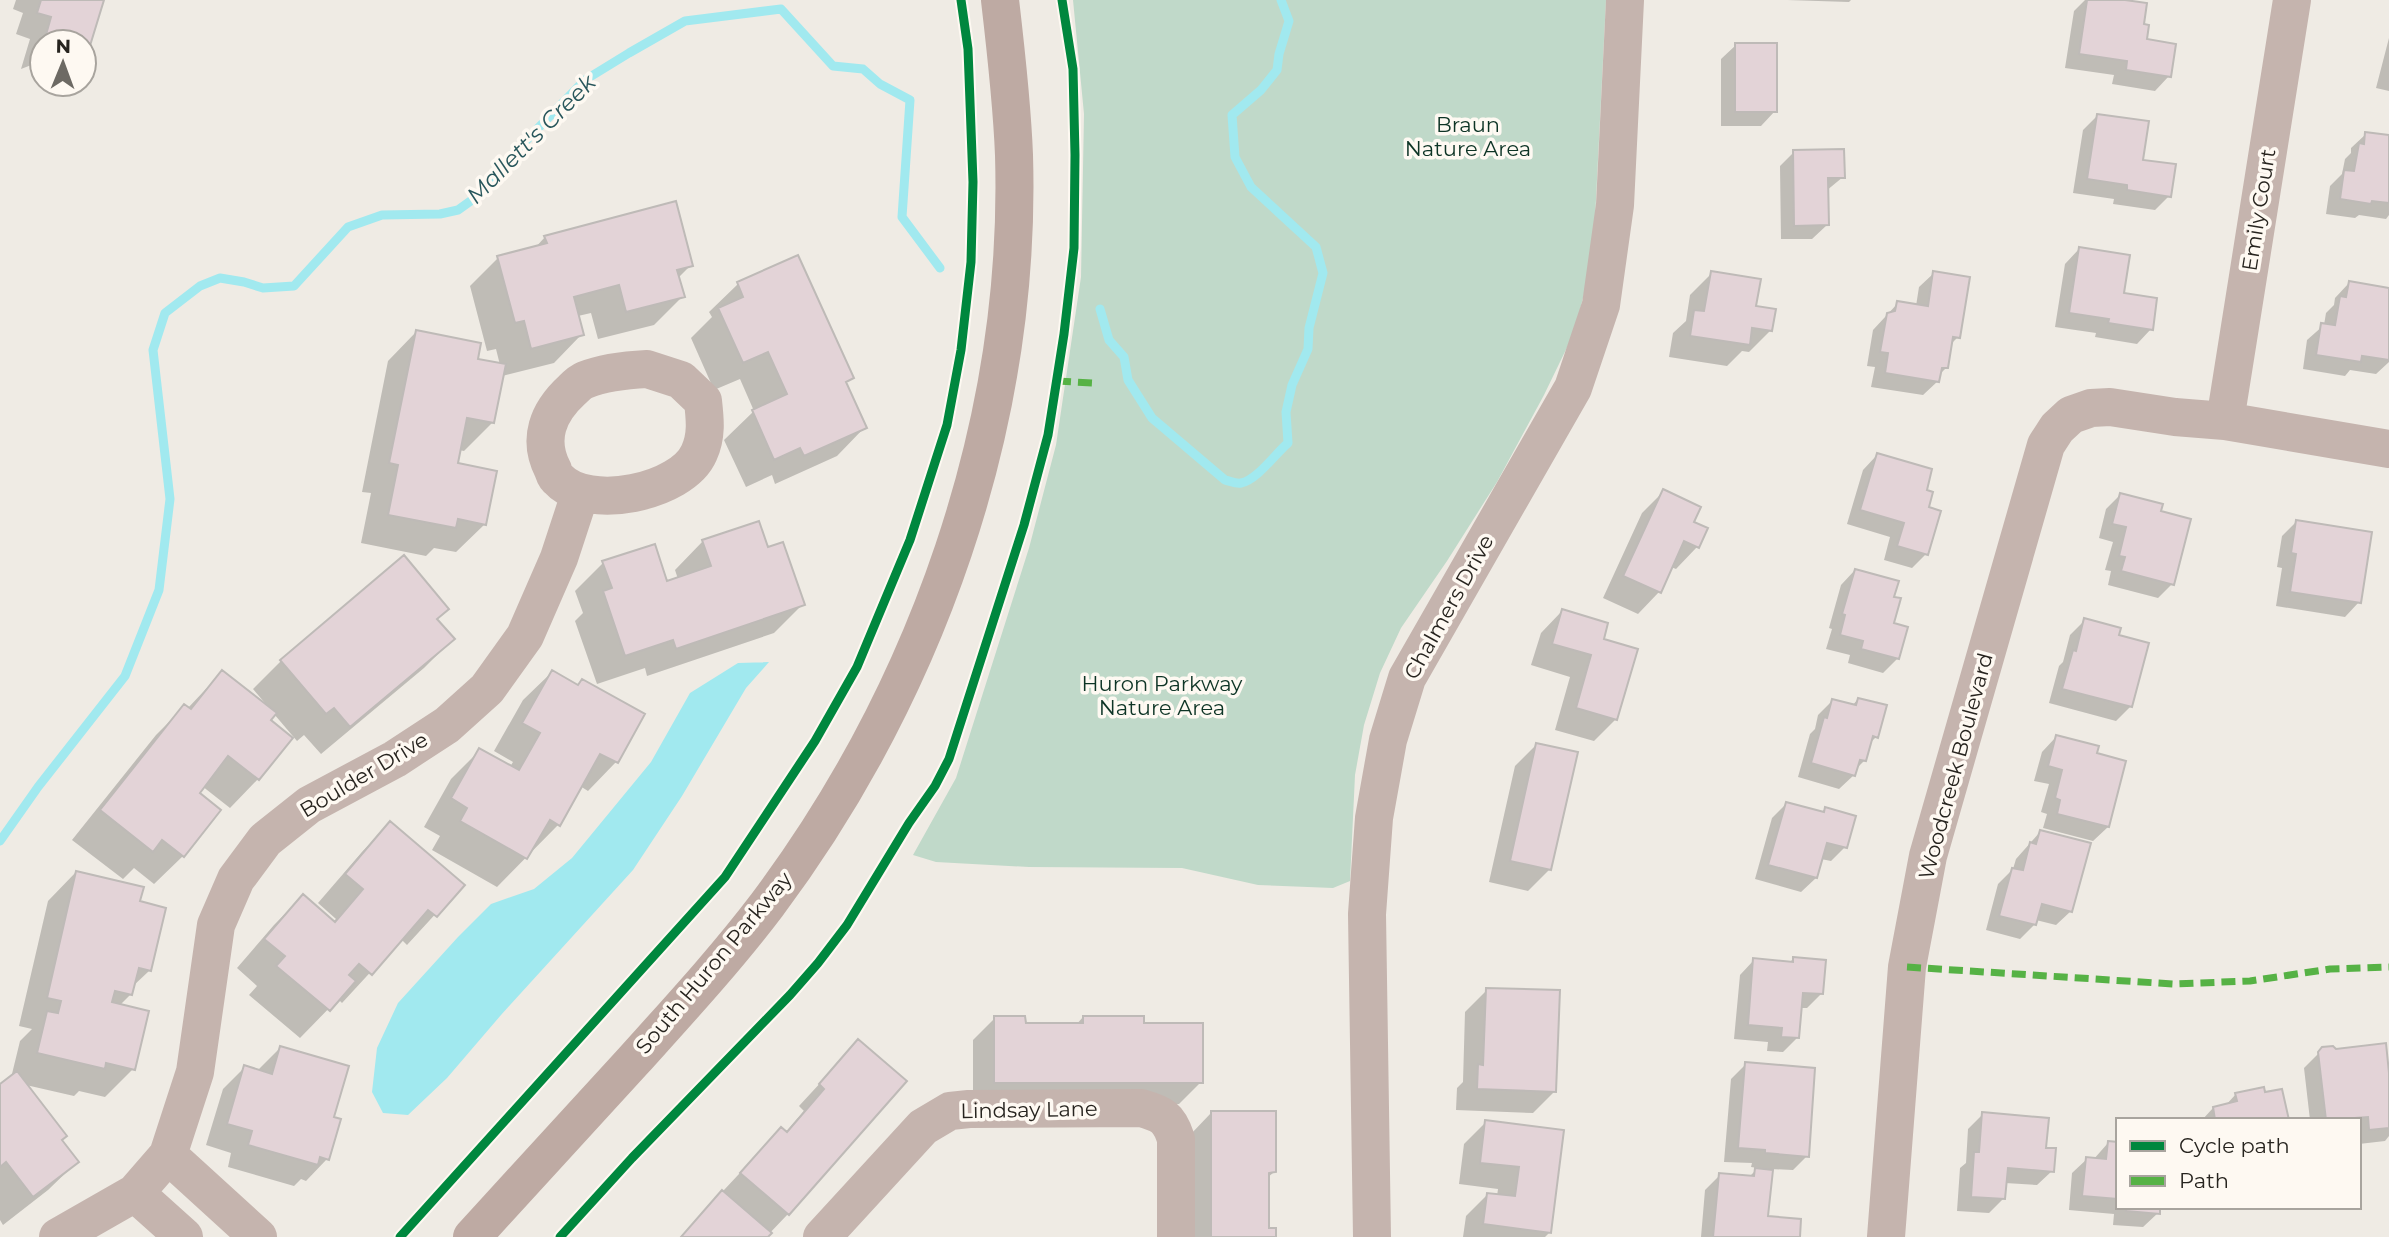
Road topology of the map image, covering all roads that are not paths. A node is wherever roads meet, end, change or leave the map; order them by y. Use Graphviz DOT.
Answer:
graph roads {
  1 [pos="1000,0"];
  2 [pos="1625,0"];
  3 [pos="2292,0"];
  4 [pos="2225,421"];
  5 [pos="2389,449"];
  6 [pos="580,494"];
  7 [pos="168,1155"];
  8 [pos="135,1193"];
  9 [pos="58,1237"];
  10 [pos="184,1237"];
  11 [pos="258,1237"];
  12 [pos="472,1237"];
  13 [pos="822,1237"];
  14 [pos="1176,1237"];
  15 [pos="1372,1237"];
  16 [pos="1886,1237"];
  1 -- 12 [label="main road, South Huron Parkway"];
  2 -- 15 [label="street, Chalmers Drive"];
  3 -- 4 [label="street, Emily Court"];
  4 -- 5 [label="street, Woodcreek Boulevard"];
  4 -- 16 [label="street, Woodcreek Boulevard"];
  6 -- 7 [label="street, Boulder Drive"];
  7 -- 8 [label="street, Boulder Drive"];
  7 -- 11 [label="street"];
  8 -- 9 [label="street, Boulder Drive"];
  8 -- 10 [label="street"];
  13 -- 14 [label="street, Lindsay Lane"];
}
